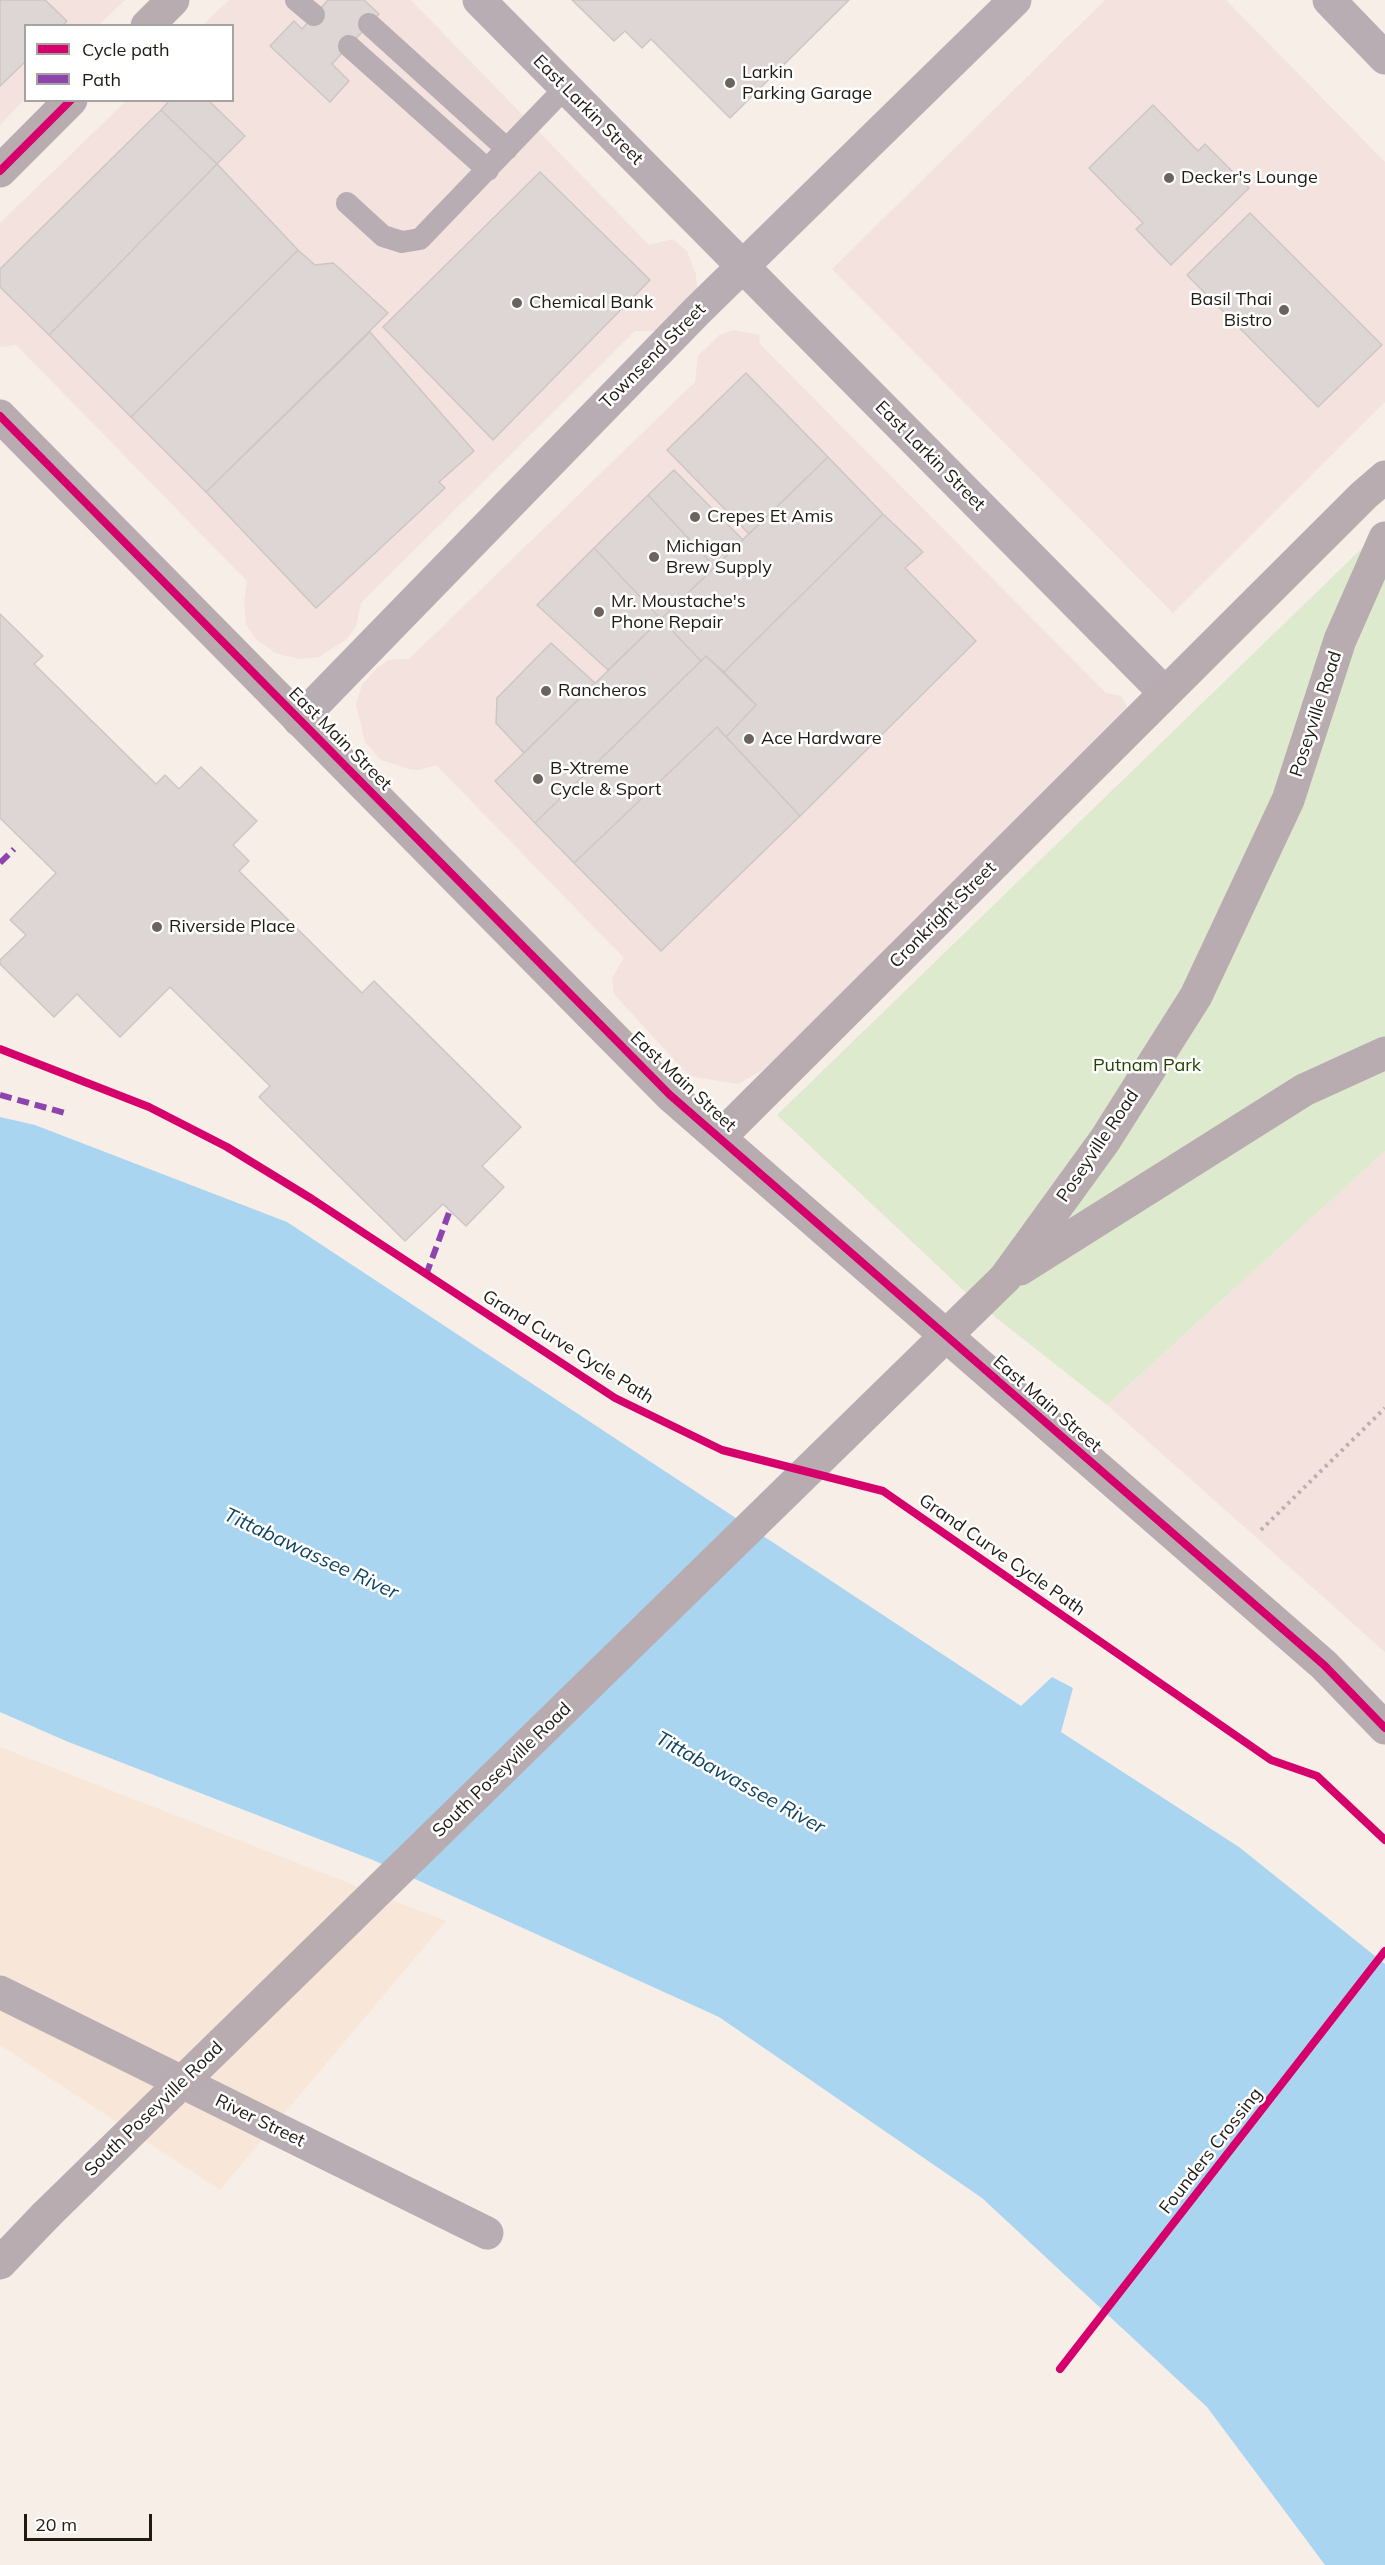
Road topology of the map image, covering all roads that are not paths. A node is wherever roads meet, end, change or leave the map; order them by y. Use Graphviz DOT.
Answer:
graph roads {
  1 [pos="173,0"];
  2 [pos="296,0"];
  3 [pos="478,0"];
  4 [pos="1015,0"];
  5 [pos="1329,0"];
  6 [pos="314,15"];
  7 [pos="149,24"];
  8 [pos="369,24"];
  9 [pos="349,46"];
  10 [pos="1385,58"];
  11 [pos="565,88"];
  12 [pos="69,102"];
  13 [pos="507,149"];
  14 [pos="488,170"];
  15 [pos="0,171"];
  16 [pos="347,203"];
  17 [pos="743,267"];
  18 [pos="0,416"];
  19 [pos="1385,477"];
  20 [pos="1385,538"];
  21 [pos="1165,693"];
  22 [pos="299,720"];
  23 [pos="1385,1053"];
  24 [pos="720,1137"];
  25 [pos="1005,1278"];
  26 [pos="1385,1728"];
  27 [pos="0,1992"];
  28 [pos="487,2233"];
  29 [pos="0,2262"];
  1 -- 7 [label="street"];
  2 -- 6 [label="lane"];
  3 -- 11 [label="street, East Larkin Street"];
  4 -- 17 [label="street, Townsend Street"];
  5 -- 10 [label="street"];
  8 -- 13 [label="lane"];
  9 -- 14 [label="lane"];
  11 -- 13 [label="lane"];
  11 -- 17 [label="street, East Larkin Street"];
  12 -- 15 [label="street"];
  13 -- 14 [label="lane"];
  14 -- 16 [label="lane"];
  17 -- 21 [label="street, East Larkin Street"];
  17 -- 22 [label="street, Townsend Street"];
  18 -- 22 [label="street, East Main Street"];
  19 -- 21 [label="street"];
  20 -- 25 [label="street, Poseyville Road"];
  21 -- 24 [label="street, Cronkright Street"];
  22 -- 24 [label="street, East Main Street"];
  23 -- 25 [label="street, Poseyville Road"];
  24 -- 26 [label="street, East Main Street"];
  25 -- 29 [label="street, South Poseyville Road, bridge"];
  27 -- 28 [label="street, River Street"];
}
